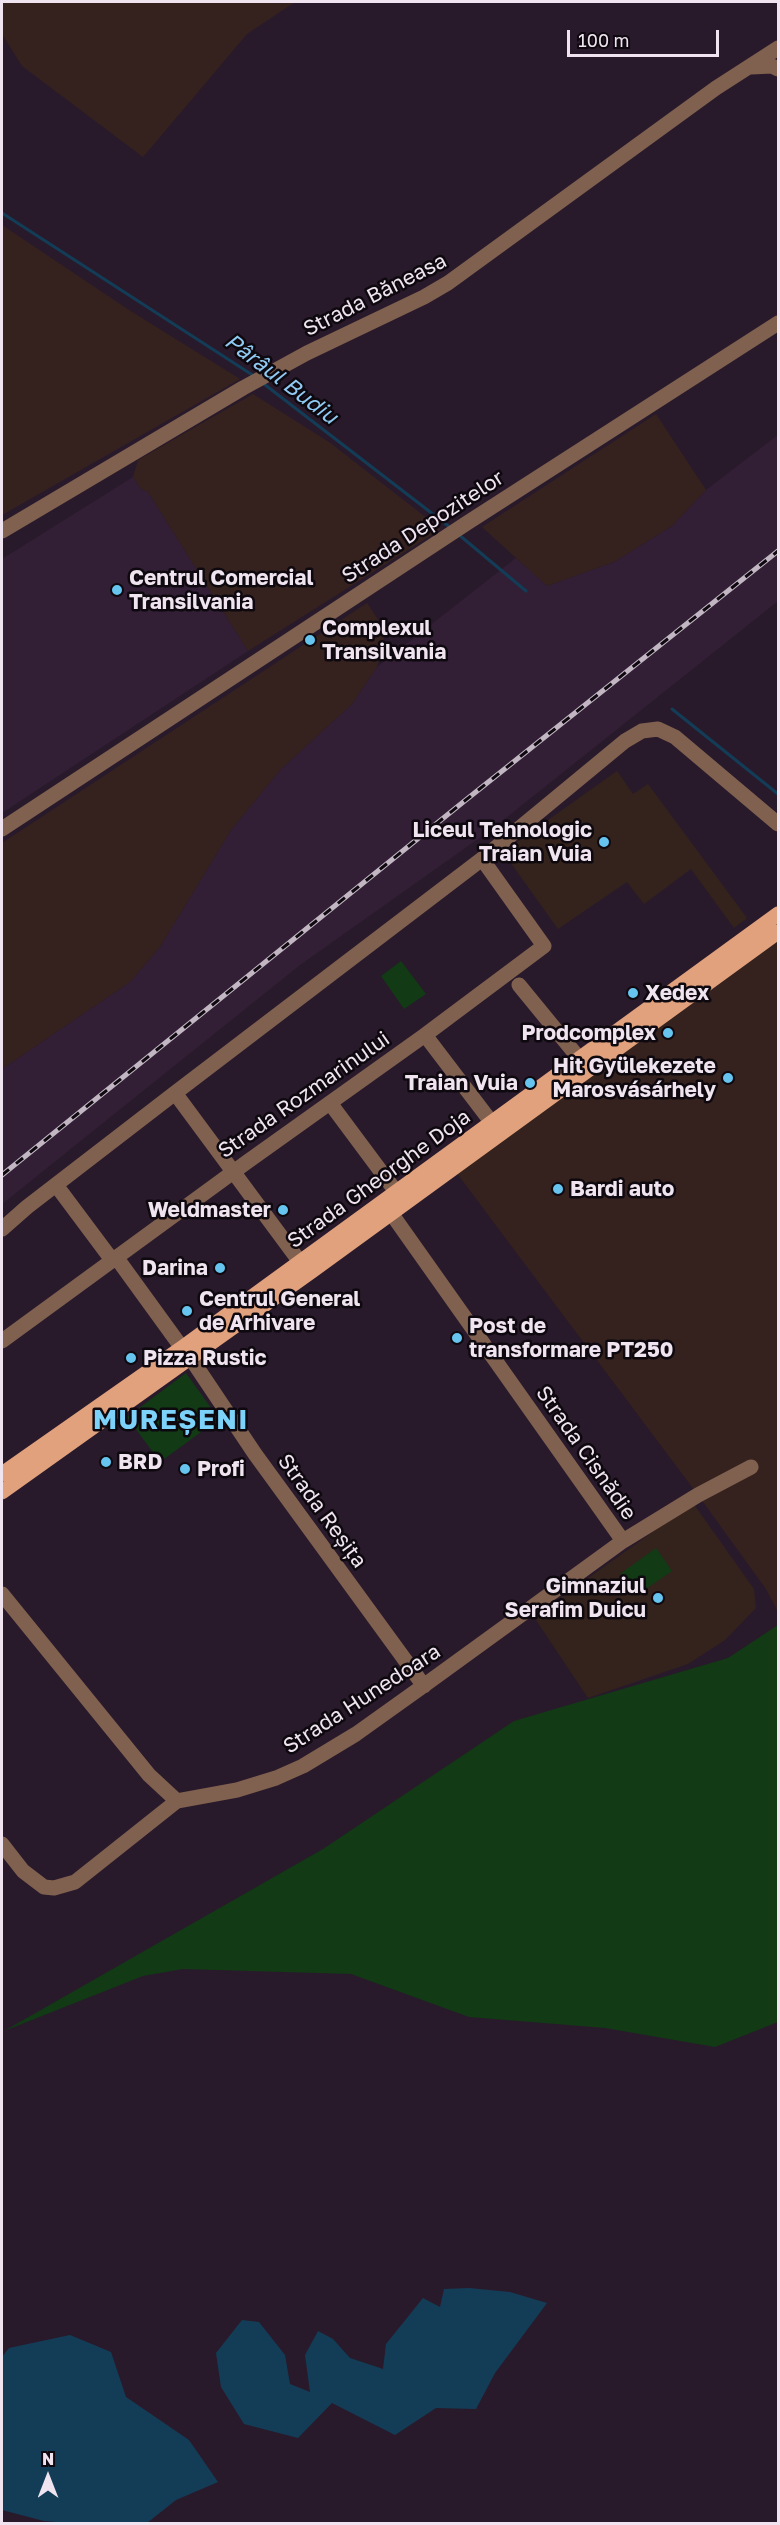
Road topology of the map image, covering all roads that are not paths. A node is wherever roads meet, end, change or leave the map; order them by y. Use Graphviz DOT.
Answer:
graph roads {
  1 [pos="778,48"];
  2 [pos="748,67"];
  3 [pos="778,69"];
  4 [pos="778,323"];
  5 [pos="2,531"];
  6 [pos="778,824"];
  7 [pos="2,828"];
  8 [pos="482,859"];
  9 [pos="778,914"];
  10 [pos="778,932"];
  11 [pos="519,985"];
  12 [pos="425,1035"];
  13 [pos="584,1065"];
  14 [pos="175,1093"];
  15 [pos="330,1103"];
  16 [pos="492,1124"];
  17 [pos="233,1172"];
  18 [pos="56,1185"];
  19 [pos="397,1193"];
  20 [pos="391,1213"];
  21 [pos="2,1229"];
  22 [pos="114,1258"];
  23 [pos="300,1262"];
  24 [pos="2,1341"];
  25 [pos="186,1353"];
  26 [pos="751,1467"];
  27 [pos="2,1474"];
  28 [pos="2,1492"];
  29 [pos="623,1542"];
  30 [pos="2,1594"];
  31 [pos="424,1686"];
  32 [pos="177,1801"];
  33 [pos="2,1844"];
  1 -- 2 [label="street, Strada Băneasa"];
  2 -- 3 [label="street"];
  2 -- 5 [label="street, Strada Băneasa"];
  4 -- 7 [label="street, Strada Depozitelor"];
  6 -- 8 [label="street"];
  8 -- 12 [label="street, Strada Rozmarinului"];
  8 -- 14 [label="street"];
  9 -- 13 [label="main road, Strada Gheorghe Doja"];
  10 -- 13 [label="main road, Strada Gheorghe Doja"];
  11 -- 13 [label="street"];
  12 -- 15 [label="street, Strada Rozmarinului"];
  12 -- 16 [label="street"];
  13 -- 16 [label="main road, Strada Gheorghe Doja"];
  13 -- 20 [label="main road, Strada Gheorghe Doja"];
  14 -- 17 [label="street"];
  14 -- 18 [label="street"];
  15 -- 17 [label="street, Strada Rozmarinului"];
  15 -- 19 [label="street"];
  16 -- 19 [label="main road, Strada Gheorghe Doja"];
  17 -- 22 [label="street, Strada Rozmarinului"];
  17 -- 23 [label="street"];
  18 -- 21 [label="street"];
  18 -- 22 [label="street, Strada Reșița"];
  19 -- 23 [label="main road, Strada Gheorghe Doja"];
  20 -- 25 [label="main road, Strada Gheorghe Doja"];
  20 -- 29 [label="street, Strada Cisnădie"];
  22 -- 24 [label="street, Strada Rozmarinului"];
  22 -- 25 [label="street, Strada Reșița"];
  23 -- 25 [label="main road, Strada Gheorghe Doja"];
  25 -- 27 [label="main road, Strada Gheorghe Doja"];
  25 -- 28 [label="main road, Strada Gheorghe Doja"];
  25 -- 31 [label="street, Strada Reșița"];
  26 -- 29 [label="street, Strada Hunedoara"];
  29 -- 31 [label="street, Strada Hunedoara"];
  30 -- 32 [label="street"];
  31 -- 32 [label="street, Strada Hunedoara"];
  32 -- 33 [label="street"];
}
